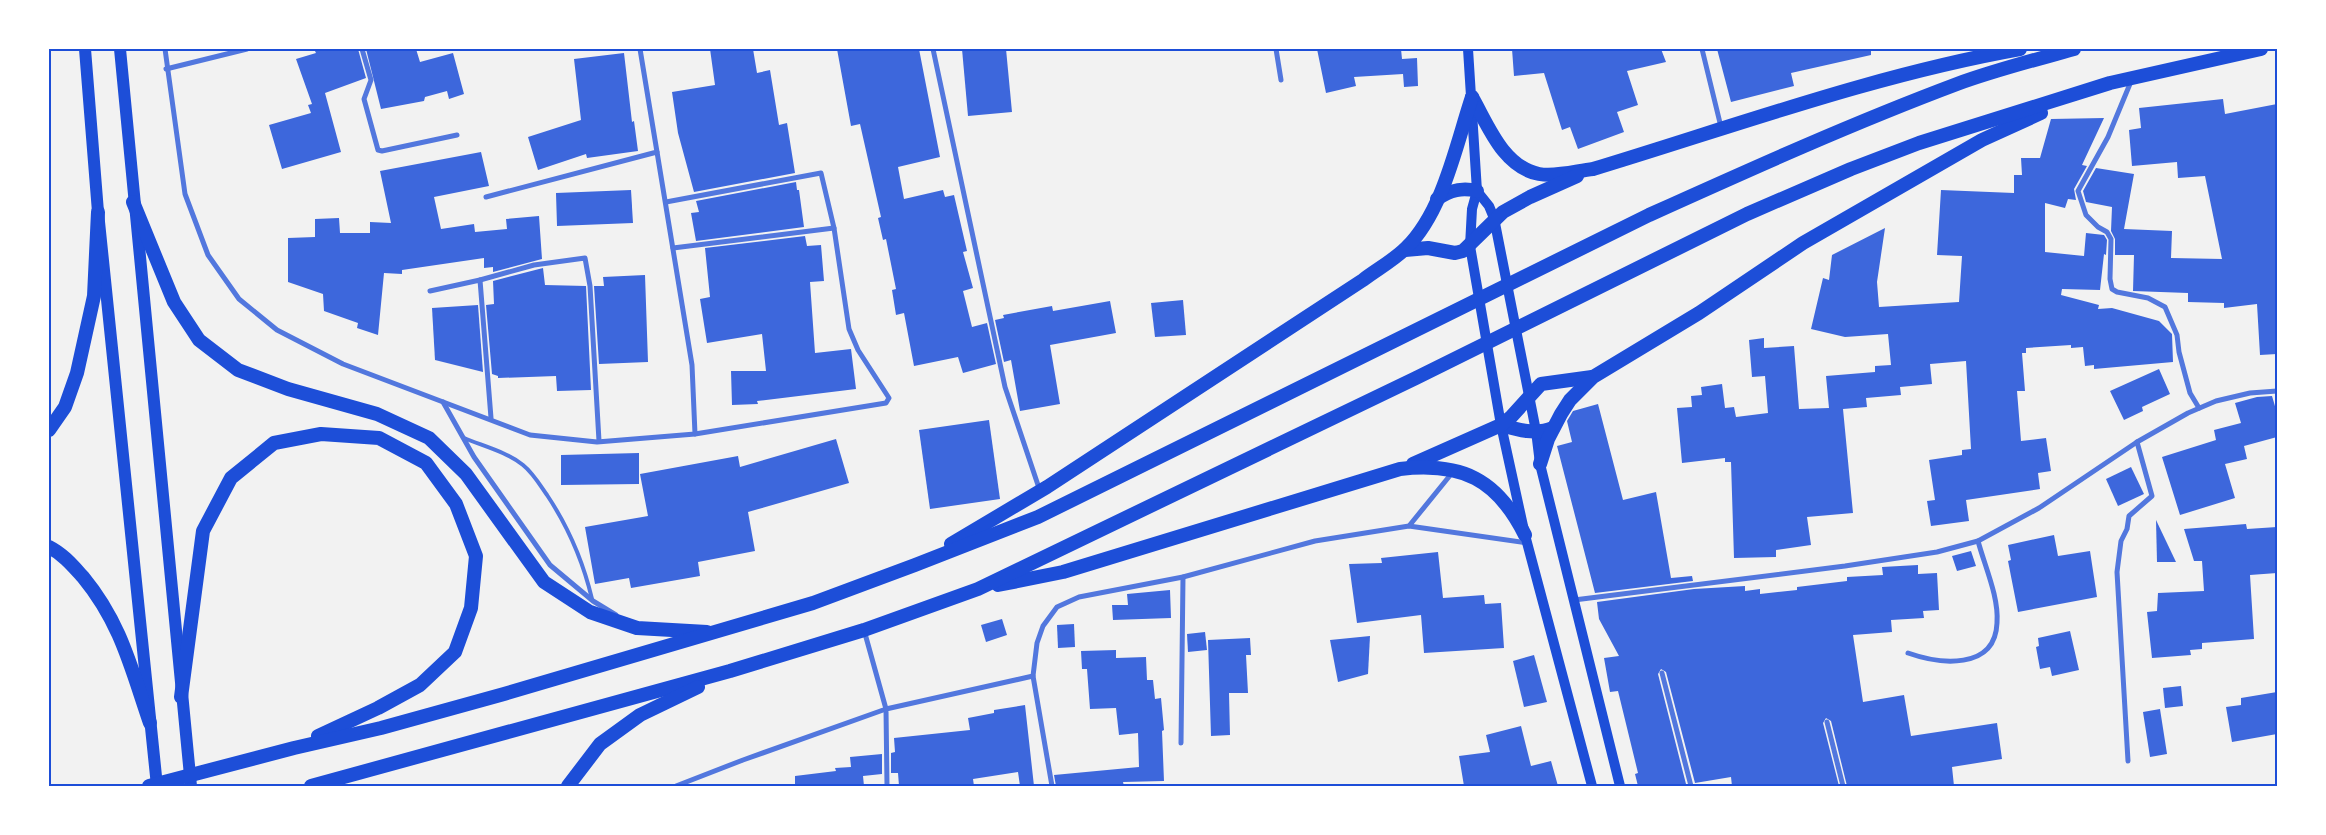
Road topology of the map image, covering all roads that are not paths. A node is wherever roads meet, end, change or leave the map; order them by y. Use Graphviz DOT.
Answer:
graph roads {
  1 [pos="85,49"];
  2 [pos="120,49"];
  3 [pos="165,49"];
  4 [pos="247,49"];
  5 [pos="362,49"];
  6 [pos="640,49"];
  7 [pos="933,49"];
  8 [pos="1276,49"];
  9 [pos="1468,49"];
  10 [pos="1702,49"];
  11 [pos="2020,49"];
  12 [pos="2074,49"];
  13 [pos="2261,49"];
  14 [pos="166,69"];
  15 [pos="2132,79"];
  16 [pos="1281,80"];
  17 [pos="2110,83"];
  18 [pos="1472,97"];
  19 [pos="1722,130"];
  20 [pos="457,135"];
  21 [pos="657,152"];
  22 [pos="1593,169"];
  23 [pos="1477,191"];
  24 [pos="486,197"];
  25 [pos="1437,199"];
  26 [pos="133,202"];
  27 [pos="666,202"];
  28 [pos="98,212"];
  29 [pos="1494,218"];
  30 [pos="834,228"];
  31 [pos="1470,246"];
  32 [pos="673,248"];
  33 [pos="1405,250"];
  34 [pos="480,280"];
  35 [pos="430,291"];
  36 [pos="1593,377"];
  37 [pos="2277,391"];
  38 [pos="1528,398"];
  39 [pos="442,401"];
  40 [pos="2199,408"];
  41 [pos="490,418"];
  42 [pos="1501,424"];
  43 [pos="1553,428"];
  44 [pos="49,430"];
  45 [pos="1536,431"];
  46 [pos="695,434"];
  47 [pos="462,437"];
  48 [pos="599,440"];
  49 [pos="2136,442"];
  50 [pos="1540,464"];
  51 [pos="1400,469"];
  52 [pos="1455,470"];
  53 [pos="1040,491"];
  54 [pos="1409,526"];
  55 [pos="1527,539"];
  56 [pos="1978,541"];
  57 [pos="49,547"];
  58 [pos="915,565"];
  59 [pos="1183,577"];
  60 [pos="978,589"];
  61 [pos="1574,600"];
  62 [pos="593,601"];
  63 [pos="637,628"];
  64 [pos="864,630"];
  65 [pos="718,632"];
  66 [pos="1908,653"];
  67 [pos="730,671"];
  68 [pos="1662,673"];
  69 [pos="1033,676"];
  70 [pos="181,697"];
  71 [pos="886,709"];
  72 [pos="1827,722"];
  73 [pos="150,723"];
  74 [pos="1181,743"];
  75 [pos="294,748"];
  76 [pos="2128,761"];
  77 [pos="150,786"];
  78 [pos="157,786"];
  79 [pos="191,786"];
  80 [pos="311,786"];
  81 [pos="568,786"];
  82 [pos="676,786"];
  83 [pos="887,786"];
  84 [pos="1052,786"];
  85 [pos="1592,786"];
  86 [pos="1620,786"];
  87 [pos="1691,786"];
  88 [pos="1843,786"];
  1 -- 28 [label="main road"];
  2 -- 26 [label="main road"];
  3 -- 14 [label="street"];
  4 -- 14 [label="street"];
  5 -- 20 [label="street"];
  6 -- 21 [label="street"];
  7 -- 53 [label="street"];
  8 -- 16 [label="street"];
  9 -- 18 [label="main road"];
  10 -- 19 [label="street"];
  11 -- 19 [label="highway"];
  12 -- 58 [label="highway"];
  13 -- 15 [label="highway"];
  14 -- 39 [label="street"];
  15 -- 17 [label="highway"];
  15 -- 40 [label="street"];
  17 -- 36 [label="highway"];
  17 -- 60 [label="highway"];
  18 -- 22 [label="highway"];
  18 -- 23 [label="main road"];
  18 -- 25 [label="highway"];
  19 -- 22 [label="highway"];
  21 -- 24 [label="street"];
  21 -- 27 [label="street"];
  22 -- 29 [label="highway"];
  23 -- 25 [label="highway"];
  23 -- 29 [label="main road"];
  23 -- 31 [label="main road"];
  25 -- 33 [label="highway"];
  26 -- 63 [label="highway"];
  26 -- 70 [label="main road"];
  27 -- 30 [label="street"];
  27 -- 32 [label="street"];
  28 -- 44 [label="highway"];
  28 -- 73 [label="main road"];
  29 -- 31 [label="highway"];
  29 -- 38 [label="main road"];
  30 -- 32 [label="street"];
  30 -- 46 [label="street"];
  31 -- 33 [label="highway"];
  31 -- 42 [label="main road"];
  32 -- 46 [label="street"];
  33 -- 53 [label="highway"];
  34 -- 35 [label="street"];
  34 -- 41 [label="street"];
  34 -- 48 [label="street"];
  36 -- 38 [label="highway"];
  36 -- 43 [label="highway"];
  37 -- 40 [label="street"];
  38 -- 42 [label="highway"];
  38 -- 45 [label="main road"];
  39 -- 41 [label="street"];
  39 -- 47 [label="street"];
  40 -- 49 [label="street"];
  41 -- 48 [label="street"];
  42 -- 45 [label="highway"];
  42 -- 51 [label="highway"];
  42 -- 55 [label="main road"];
  43 -- 45 [label="highway"];
  43 -- 50 [label="highway"];
  45 -- 50 [label="main road"];
  46 -- 48 [label="street"];
  47 -- 62 [label="street"];
  47 -- 62 [label="lane"];
  49 -- 56 [label="street"];
  49 -- 76 [label="street"];
  50 -- 61 [label="main road"];
  51 -- 52 [label="highway"];
  51 -- 60 [label="highway"];
  52 -- 54 [label="street"];
  52 -- 55 [label="highway"];
  53 -- 58 [label="highway"];
  54 -- 55 [label="street"];
  54 -- 59 [label="street"];
  55 -- 85 [label="main road"];
  56 -- 61 [label="street"];
  56 -- 66 [label="street"];
  57 -- 73 [label="highway"];
  58 -- 65 [label="highway"];
  59 -- 69 [label="street"];
  59 -- 74 [label="street"];
  60 -- 64 [label="highway"];
  61 -- 86 [label="main road"];
  62 -- 63 [label="street"];
  63 -- 65 [label="highway"];
  64 -- 67 [label="highway"];
  64 -- 71 [label="street"];
  65 -- 75 [label="highway"];
  67 -- 80 [label="highway"];
  67 -- 81 [label="highway"];
  68 -- 87 [label="street"];
  69 -- 71 [label="street"];
  69 -- 84 [label="street"];
  70 -- 75 [label="highway"];
  70 -- 79 [label="main road"];
  71 -- 82 [label="street"];
  71 -- 83 [label="street"];
  72 -- 88 [label="street"];
  73 -- 78 [label="main road"];
  75 -- 77 [label="highway"];
}
